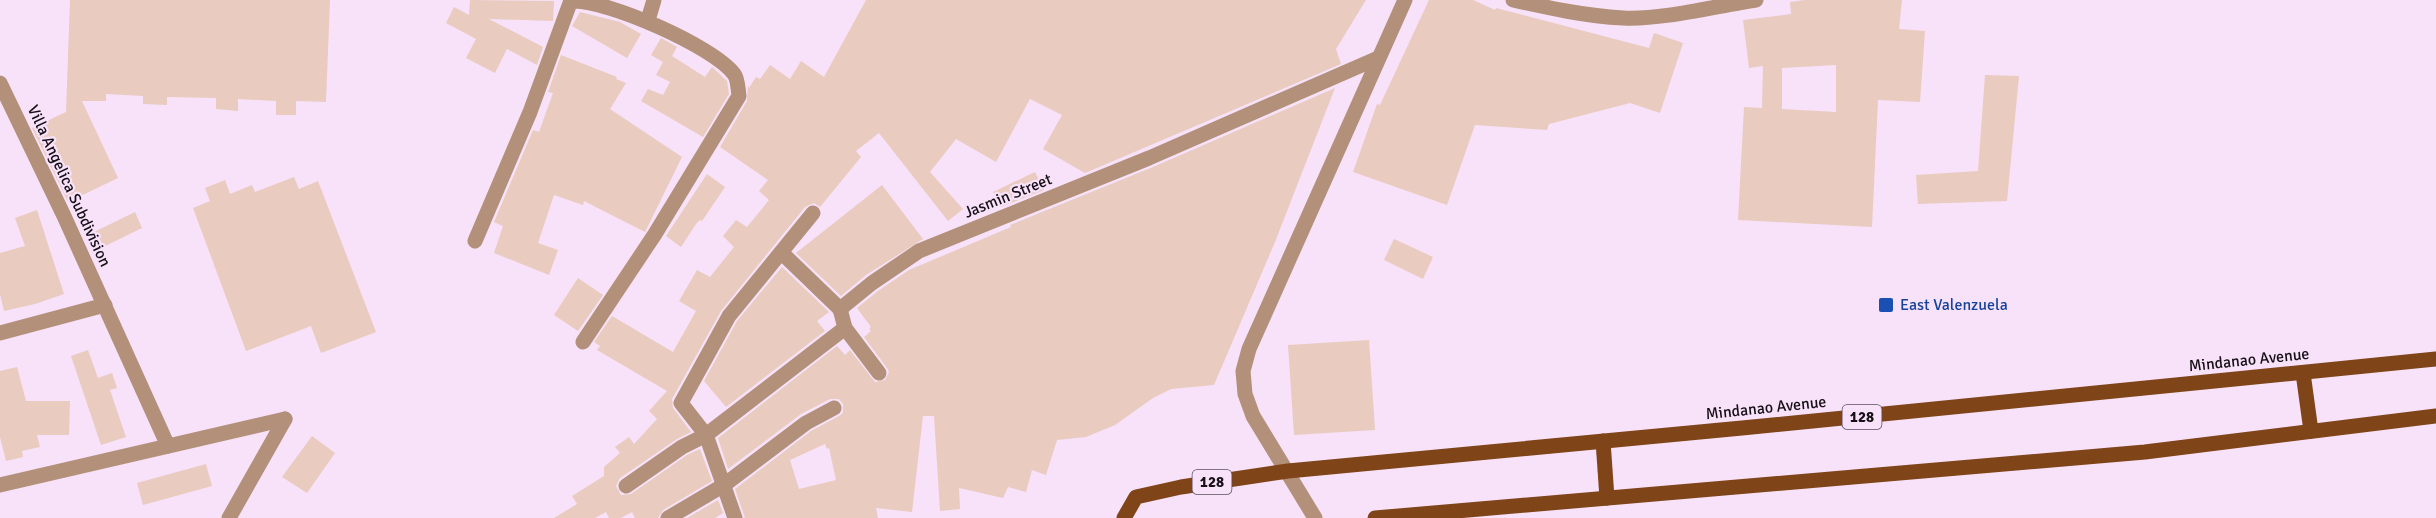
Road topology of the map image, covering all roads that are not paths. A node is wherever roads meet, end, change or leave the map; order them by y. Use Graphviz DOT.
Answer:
graph roads {
  1 [pos="654,0"];
  2 [pos="1405,0"];
  3 [pos="1513,0"];
  4 [pos="1756,0"];
  5 [pos="648,20"];
  6 [pos="1378,58"];
  7 [pos="0,83"];
  8 [pos="813,213"];
  9 [pos="475,241"];
  10 [pos="782,253"];
  11 [pos="105,305"];
  12 [pos="840,309"];
  13 [pos="844,328"];
  14 [pos="0,333"];
  15 [pos="583,342"];
  16 [pos="2436,359"];
  17 [pos="879,373"];
  18 [pos="2303,373"];
  19 [pos="834,408"];
  20 [pos="2436,416"];
  21 [pos="2312,431"];
  22 [pos="706,435"];
  23 [pos="1603,441"];
  24 [pos="168,446"];
  25 [pos="1288,471"];
  26 [pos="0,485"];
  27 [pos="724,485"];
  28 [pos="626,486"];
  29 [pos="1608,498"];
  30 [pos="230,518"];
  31 [pos="669,518"];
  32 [pos="735,518"];
  33 [pos="1124,518"];
  34 [pos="1315,518"];
  35 [pos="1375,518"];
  1 -- 5 [label="street"];
  2 -- 6 [label="street"];
  3 -- 4 [label="street"];
  5 -- 9 [label="street"];
  5 -- 15 [label="street"];
  6 -- 12 [label="street, Jasmin Street"];
  6 -- 25 [label="street"];
  7 -- 11 [label="street, Villa Angelica Subdivision"];
  8 -- 10 [label="street"];
  10 -- 12 [label="street"];
  10 -- 22 [label="street"];
  11 -- 14 [label="street"];
  11 -- 24 [label="street, Villa Angelica Subdivision"];
  12 -- 13 [label="street"];
  13 -- 17 [label="street"];
  13 -- 22 [label="street"];
  16 -- 18 [label="main road, Mindanao Avenue / 128"];
  18 -- 21 [label="main road"];
  18 -- 23 [label="main road, Mindanao Avenue / 128"];
  19 -- 27 [label="street"];
  20 -- 21 [label="main road"];
  21 -- 29 [label="main road"];
  22 -- 27 [label="street"];
  22 -- 28 [label="street"];
  23 -- 25 [label="main road, Mindanao Avenue / 128"];
  23 -- 29 [label="main road"];
  24 -- 26 [label="street"];
  24 -- 30 [label="street"];
  25 -- 33 [label="main road, Mindanao Avenue / 128"];
  25 -- 34 [label="street"];
  27 -- 31 [label="street"];
  27 -- 32 [label="street"];
  29 -- 35 [label="main road"];
}
